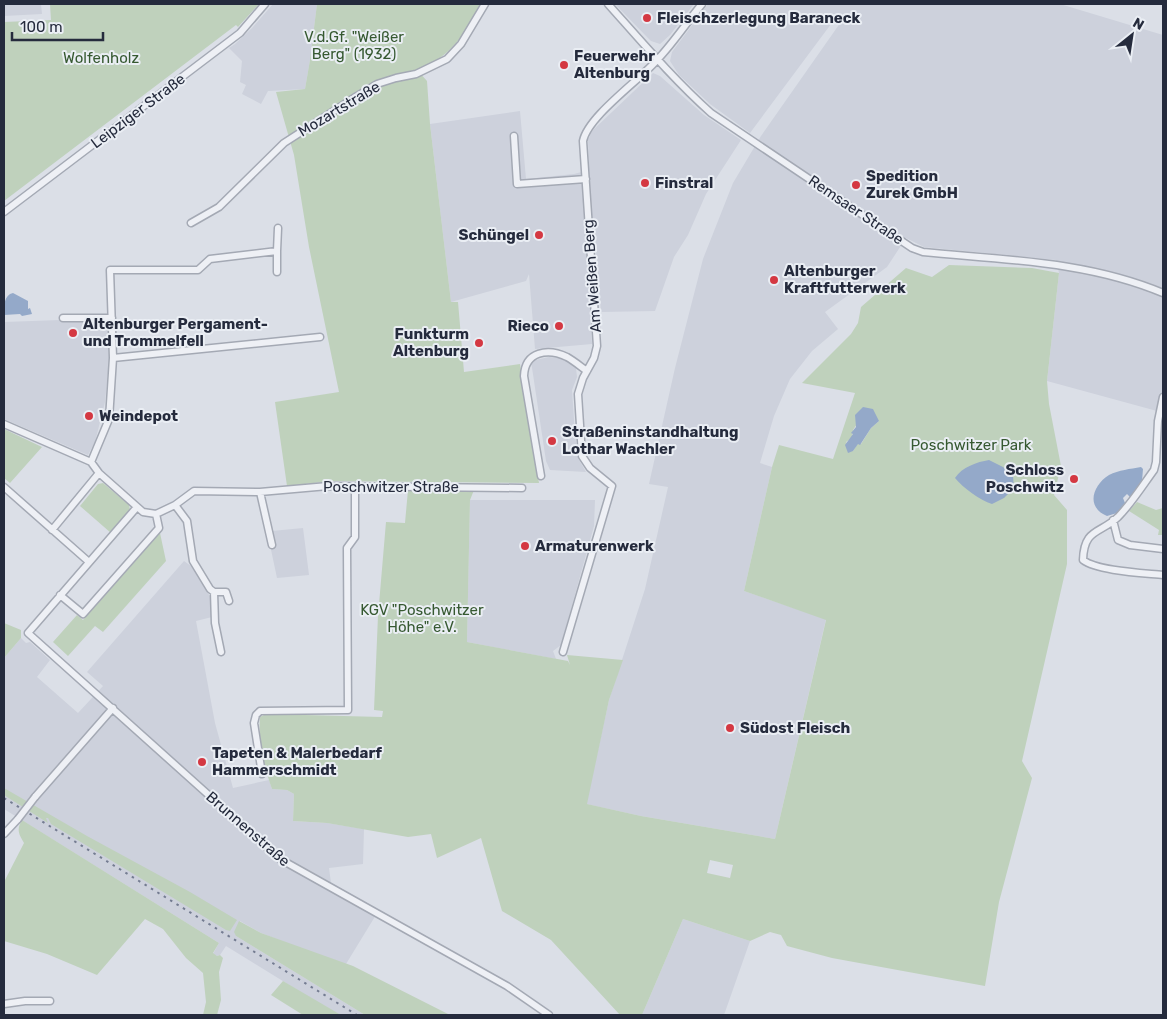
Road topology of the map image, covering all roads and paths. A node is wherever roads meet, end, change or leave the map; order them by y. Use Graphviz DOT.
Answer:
graph roads {
  1 [pos="265,4"];
  2 [pos="485,4"];
  3 [pos="608,4"];
  4 [pos="702,4"];
  5 [pos="658,60"];
  6 [pos="514,136"];
  7 [pos="586,179"];
  8 [pos="4,212"];
  9 [pos="192,222"];
  10 [pos="278,228"];
  11 [pos="277,251"];
  12 [pos="277,272"];
  13 [pos="1163,293"];
  14 [pos="64,318"];
  15 [pos="112,318"];
  16 [pos="320,337"];
  17 [pos="113,358"];
  18 [pos="587,371"];
  19 [pos="1163,397"];
  20 [pos="4,424"];
  21 [pos="91,462"];
  22 [pos="99,473"];
  23 [pos="541,476"];
  24 [pos="4,487"];
  25 [pos="355,487"];
  26 [pos="522,488"];
  27 [pos="260,492"];
  28 [pos="175,505"];
  29 [pos="137,507"];
  30 [pos="156,514"];
  31 [pos="1113,520"];
  32 [pos="52,530"];
  33 [pos="272,545"];
  34 [pos="1163,549"];
  35 [pos="89,562"];
  36 [pos="1163,575"];
  37 [pos="214,592"];
  38 [pos="60,595"];
  39 [pos="229,601"];
  40 [pos="221,652"];
  41 [pos="563,652"];
  42 [pos="113,708"];
  43 [pos="262,774"];
  44 [pos="4,834"];
  45 [pos="50,1001"];
  46 [pos="4,1004"];
  47 [pos="549,1015"];
  1 -- 8 [label="street, Leipziger Straße"];
  2 -- 9 [label="street, Mozartstraße"];
  3 -- 5 [label="street, Remsaer Straße"];
  4 -- 5 [label="street, Am Weißen Berg"];
  5 -- 7 [label="street, Am Weißen Berg"];
  5 -- 13 [label="street, Remsaer Straße"];
  6 -- 7 [label="street"];
  7 -- 18 [label="street, Am Weißen Berg"];
  10 -- 11 [label="street"];
  11 -- 12 [label="street"];
  11 -- 15 [label="street"];
  14 -- 15 [label="street"];
  15 -- 17 [label="street"];
  16 -- 17 [label="street"];
  17 -- 21 [label="street"];
  18 -- 23 [label="street"];
  18 -- 41 [label="street, Am Weißen Berg"];
  19 -- 31 [label="street"];
  20 -- 21 [label="street"];
  21 -- 22 [label="street"];
  22 -- 29 [label="street"];
  22 -- 32 [label="street"];
  24 -- 32 [label="street"];
  25 -- 26 [label="street, Poschwitzer Straße"];
  25 -- 27 [label="street, Poschwitzer Straße"];
  25 -- 43 [label="street"];
  27 -- 28 [label="street, Poschwitzer Straße"];
  27 -- 33 [label="street"];
  28 -- 30 [label="street, Poschwitzer Straße"];
  28 -- 37 [label="street"];
  29 -- 30 [label="street"];
  29 -- 35 [label="street"];
  30 -- 38 [label="street"];
  31 -- 34 [label="street"];
  31 -- 36 [label="street"];
  32 -- 35 [label="street"];
  35 -- 38 [label="street"];
  37 -- 39 [label="street"];
  37 -- 40 [label="street"];
  38 -- 42 [label="street, Brunnenstraße"];
  42 -- 44 [label="street, bridge"];
  42 -- 47 [label="street, Brunnenstraße"];
  45 -- 46 [label="street"];
}
